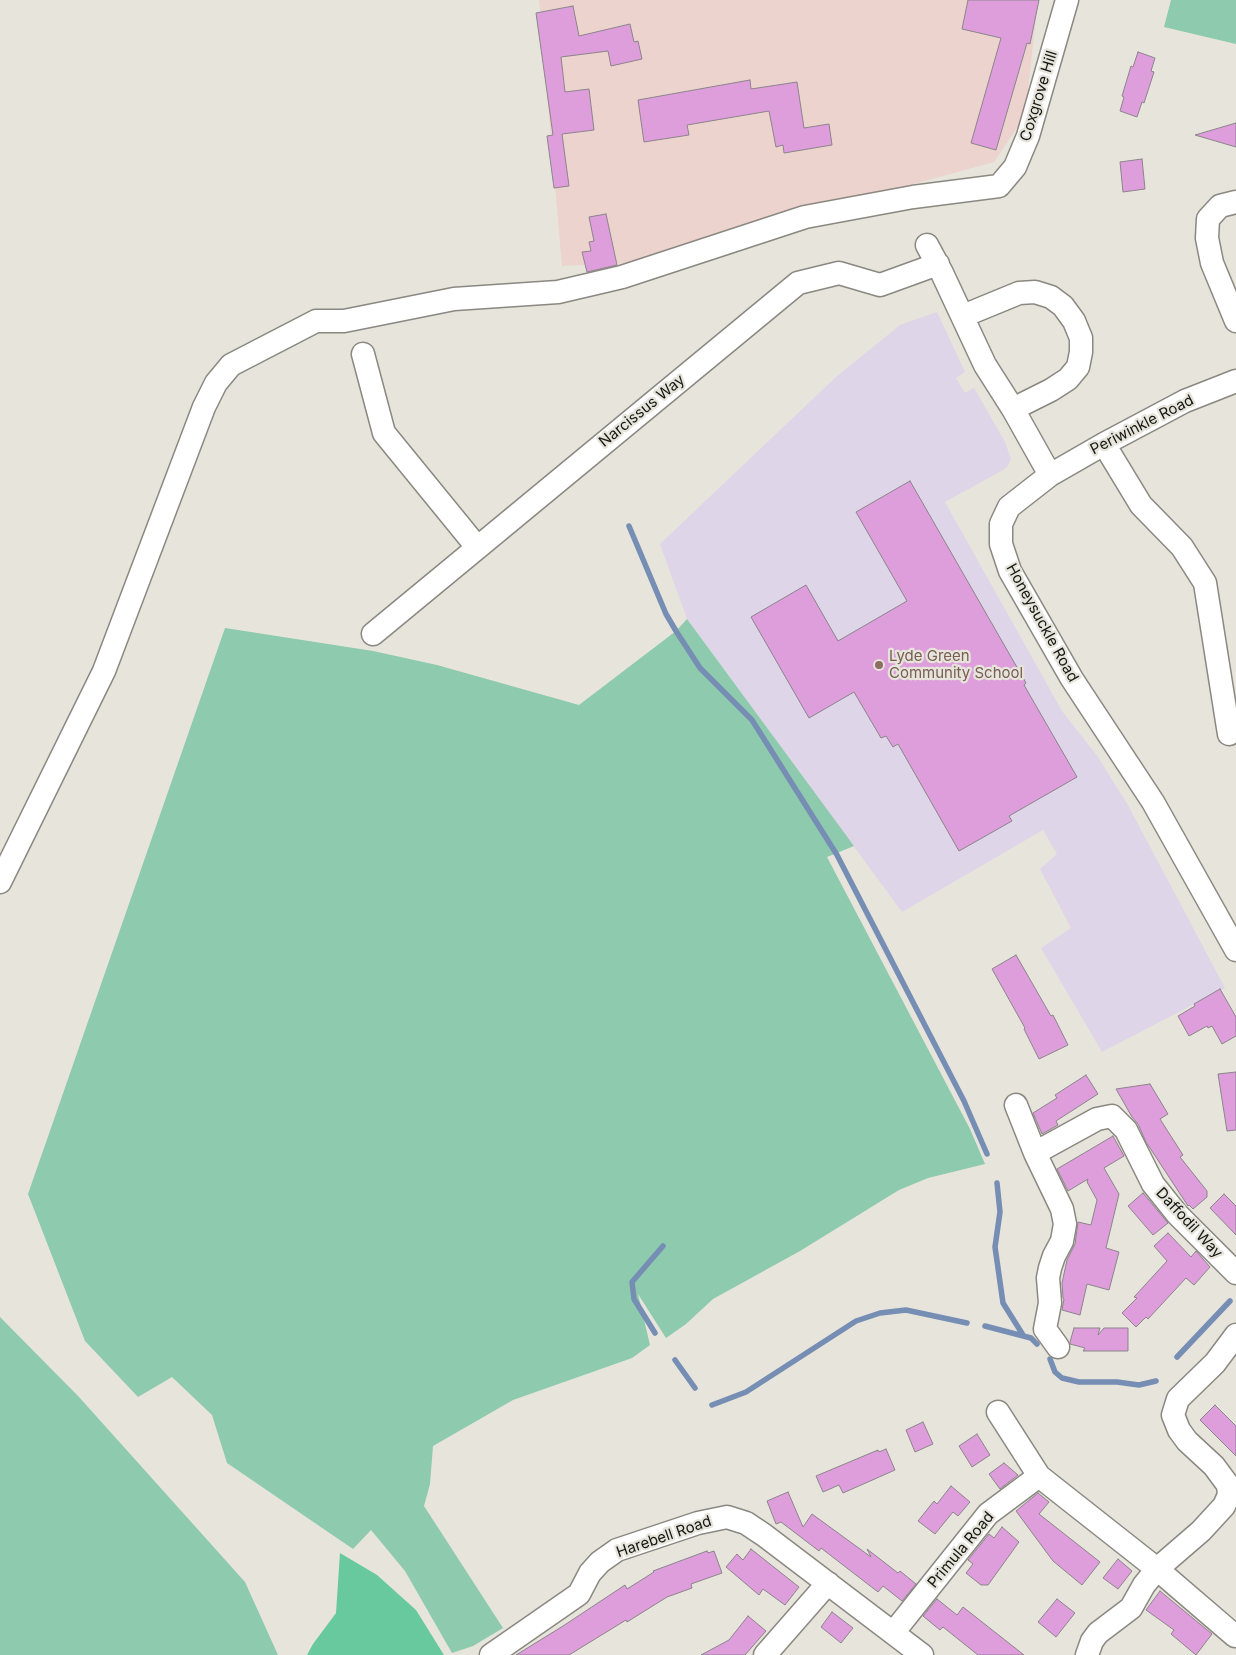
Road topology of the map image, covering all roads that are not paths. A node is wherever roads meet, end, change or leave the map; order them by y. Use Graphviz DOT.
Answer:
graph roads {
  1 [pos="1068,0"];
  2 [pos="1236,202"];
  3 [pos="963,316"];
  4 [pos="1236,321"];
  5 [pos="363,354"];
  6 [pos="1236,381"];
  7 [pos="1013,408"];
  8 [pos="1104,444"];
  9 [pos="1050,475"];
  10 [pos="477,547"];
  11 [pos="373,634"];
  12 [pos="1229,734"];
  13 [pos="0,882"];
  14 [pos="1236,950"];
  15 [pos="1016,1105"];
  16 [pos="1035,1153"];
  17 [pos="1236,1273"];
  18 [pos="1236,1335"];
  19 [pos="1058,1347"];
  20 [pos="998,1412"];
  21 [pos="1038,1476"];
  22 [pos="1157,1569"];
  23 [pos="828,1584"];
  24 [pos="893,1633"];
  25 [pos="1235,1636"];
  26 [pos="490,1655"];
  27 [pos="765,1655"];
  28 [pos="922,1655"];
  29 [pos="1087,1655"];
  1 -- 13 [label="street, Coxgrove Hill"];
  2 -- 4 [label="street"];
  3 -- 7 [label="street"];
  3 -- 7 [label="street"];
  3 -- 10 [label="street, Narcissus Way"];
  5 -- 10 [label="street"];
  6 -- 8 [label="street, Periwinkle Road"];
  7 -- 9 [label="street"];
  8 -- 9 [label="street, Periwinkle Road"];
  8 -- 12 [label="street"];
  9 -- 14 [label="street, Honeysuckle Road"];
  10 -- 11 [label="street, Narcissus Way"];
  15 -- 16 [label="street"];
  16 -- 17 [label="street, Daffodil Way"];
  16 -- 19 [label="street"];
  18 -- 22 [label="street"];
  20 -- 21 [label="street"];
  21 -- 22 [label="street"];
  21 -- 24 [label="street, Primula Road"];
  22 -- 25 [label="street"];
  22 -- 29 [label="street"];
  23 -- 24 [label="street, Harebell Road"];
  23 -- 26 [label="street, Harebell Road"];
  23 -- 27 [label="street"];
  24 -- 28 [label="street, Harebell Road"];
}
